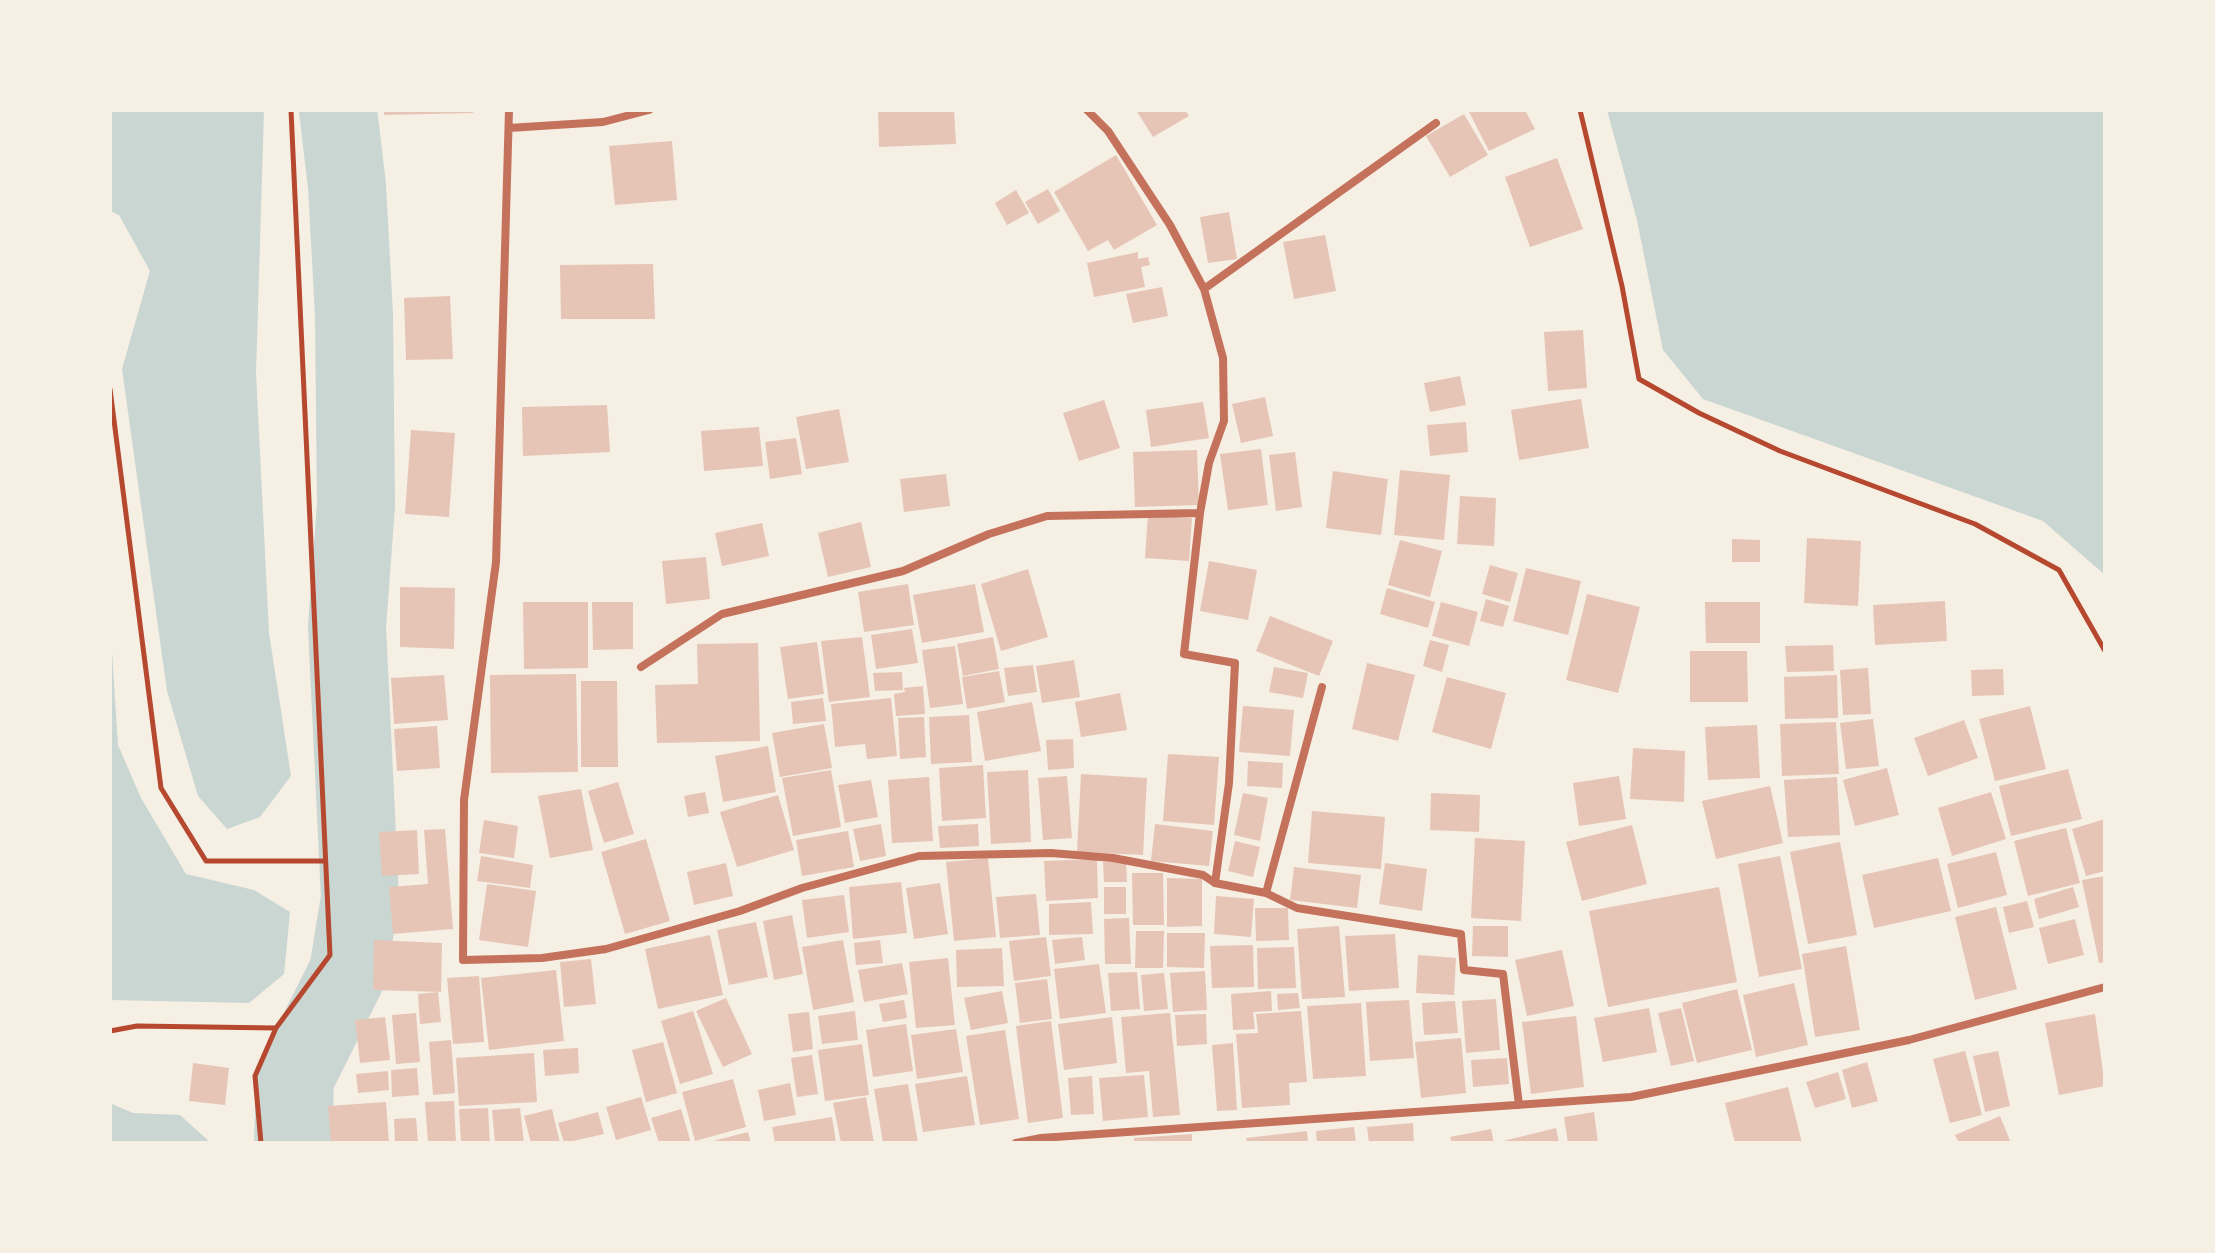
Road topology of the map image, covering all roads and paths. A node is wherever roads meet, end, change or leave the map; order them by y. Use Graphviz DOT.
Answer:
graph roads {
  1 [pos="291,110"];
  2 [pos="509,110"];
  3 [pos="649,110"];
  4 [pos="1087,110"];
  5 [pos="1580,110"];
  6 [pos="1436,123"];
  7 [pos="509,128"];
  8 [pos="1204,289"];
  9 [pos="110,389"];
  10 [pos="1200,513"];
  11 [pos="2105,651"];
  12 [pos="641,667"];
  13 [pos="1322,687"];
  14 [pos="325,861"];
  15 [pos="1215,883"];
  16 [pos="1266,893"];
  17 [pos="2105,987"];
  18 [pos="276,1028"];
  19 [pos="110,1031"];
  20 [pos="1519,1105"];
  21 [pos="261,1143"];
  22 [pos="1016,1143"];
  1 -- 14 [label="path"];
  2 -- 7 [label="street"];
  3 -- 7 [label="street"];
  4 -- 8 [label="street"];
  5 -- 11 [label="path"];
  6 -- 8 [label="street"];
  7 -- 15 [label="street"];
  8 -- 10 [label="street"];
  9 -- 14 [label="path"];
  10 -- 12 [label="street"];
  10 -- 15 [label="street"];
  13 -- 16 [label="street"];
  14 -- 18 [label="path"];
  15 -- 16 [label="street"];
  16 -- 20 [label="street"];
  17 -- 20 [label="street"];
  18 -- 19 [label="path"];
  18 -- 21 [label="path"];
  20 -- 22 [label="street"];
}
